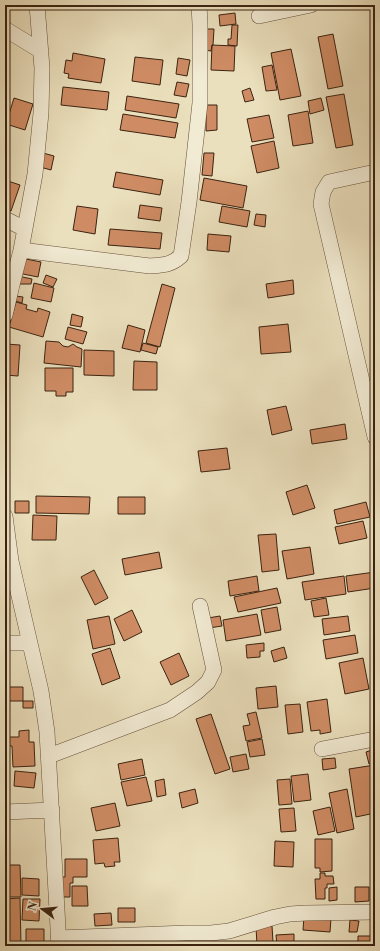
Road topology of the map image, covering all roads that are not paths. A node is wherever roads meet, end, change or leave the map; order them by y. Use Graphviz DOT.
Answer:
graph roads {
  1 [pos="37,5"];
  2 [pos="199,5"];
  3 [pos="311,5"];
  4 [pos="259,16"];
  5 [pos="5,29"];
  6 [pos="41,51"];
  7 [pos="375,172"];
  8 [pos="5,219"];
  9 [pos="25,229"];
  10 [pos="21,250"];
  11 [pos="5,315"];
  12 [pos="375,437"];
  13 [pos="5,516"];
  14 [pos="8,559"];
  15 [pos="200,606"];
  16 [pos="5,643"];
  17 [pos="29,643"];
  18 [pos="375,740"];
  19 [pos="322,749"];
  20 [pos="49,756"];
  21 [pos="52,810"];
  22 [pos="5,812"];
  23 [pos="375,912"];
  24 [pos="59,942"];
  1 -- 6 [label="street"];
  2 -- 10 [label="street"];
  3 -- 4 [label="street"];
  5 -- 6 [label="street"];
  6 -- 9 [label="street"];
  7 -- 12 [label="street"];
  8 -- 9 [label="street"];
  9 -- 10 [label="street"];
  10 -- 11 [label="street"];
  13 -- 14 [label="street"];
  14 -- 17 [label="street"];
  15 -- 20 [label="street"];
  16 -- 17 [label="street"];
  17 -- 20 [label="street"];
  18 -- 19 [label="street"];
  20 -- 21 [label="street"];
  21 -- 22 [label="street"];
  21 -- 24 [label="street"];
  23 -- 24 [label="street"];
}
